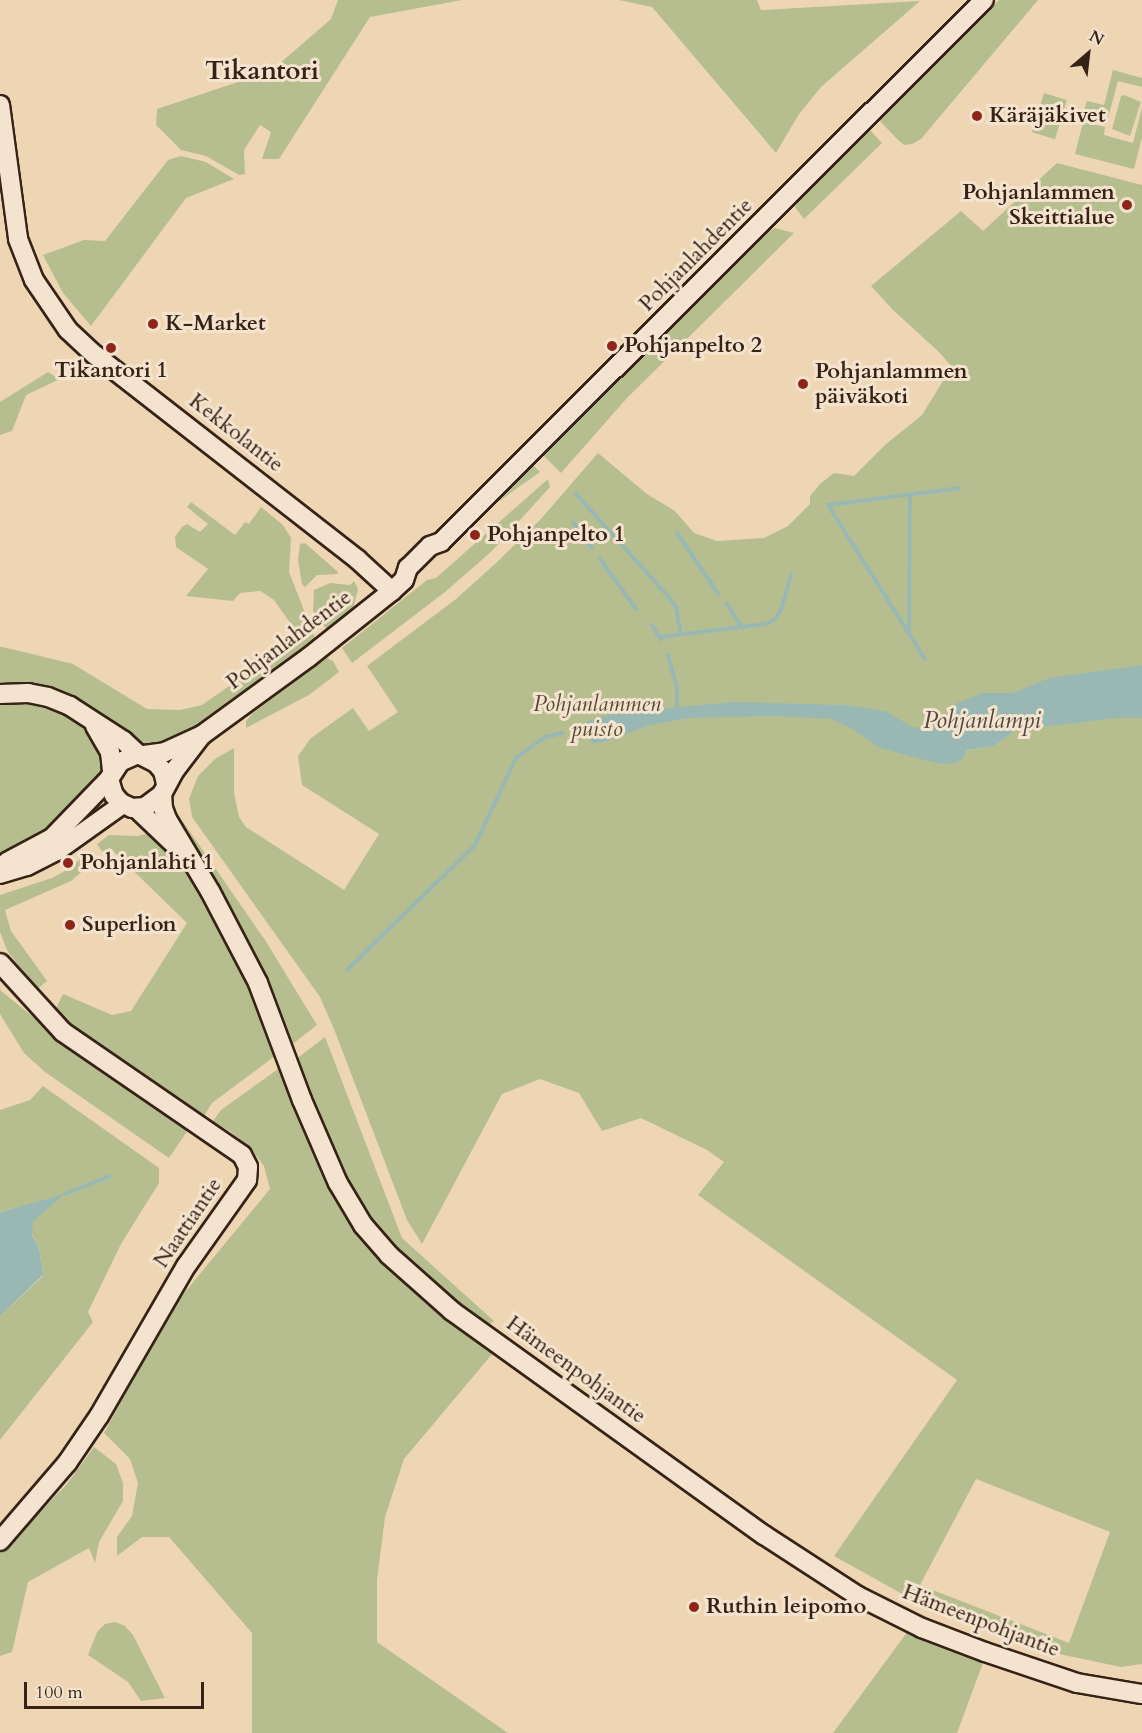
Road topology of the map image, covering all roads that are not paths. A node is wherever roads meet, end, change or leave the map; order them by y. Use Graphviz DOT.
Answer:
graph roads {
  1 [pos="984,0"];
  2 [pos="0,105"];
  3 [pos="9,241"];
  4 [pos="398,585"];
  5 [pos="0,694"];
  6 [pos="92,722"];
  7 [pos="202,735"];
  8 [pos="141,755"];
  9 [pos="110,776"];
  10 [pos="164,789"];
  11 [pos="129,806"];
  12 [pos="191,860"];
  13 [pos="0,864"];
  14 [pos="0,874"];
  15 [pos="0,963"];
  16 [pos="0,1541"];
  17 [pos="1142,1694"];
  1 -- 4 [label="main road, Pohjanlahdentie"];
  2 -- 3 [label="main road, Kekkolantie"];
  3 -- 4 [label="main road, Kekkolantie"];
  4 -- 7 [label="main road, Pohjanlahdentie"];
  5 -- 6 [label="main road"];
  6 -- 8 [label="main road"];
  6 -- 9 [label="main road"];
  7 -- 8 [label="main road, Pohjanlahdentie"];
  7 -- 10 [label="main road, Pohjanlahdentie"];
  8 -- 9 [label="main road"];
  8 -- 10 [label="main road"];
  9 -- 11 [label="main road"];
  9 -- 13 [label="main road"];
  10 -- 11 [label="main road"];
  10 -- 12 [label="main road, Hämeenpohjantie"];
  11 -- 12 [label="main road, Hämeenpohjantie"];
  11 -- 14 [label="main road"];
  12 -- 17 [label="main road, Hämeenpohjantie"];
  15 -- 16 [label="main road, Naattiantie"];
}
